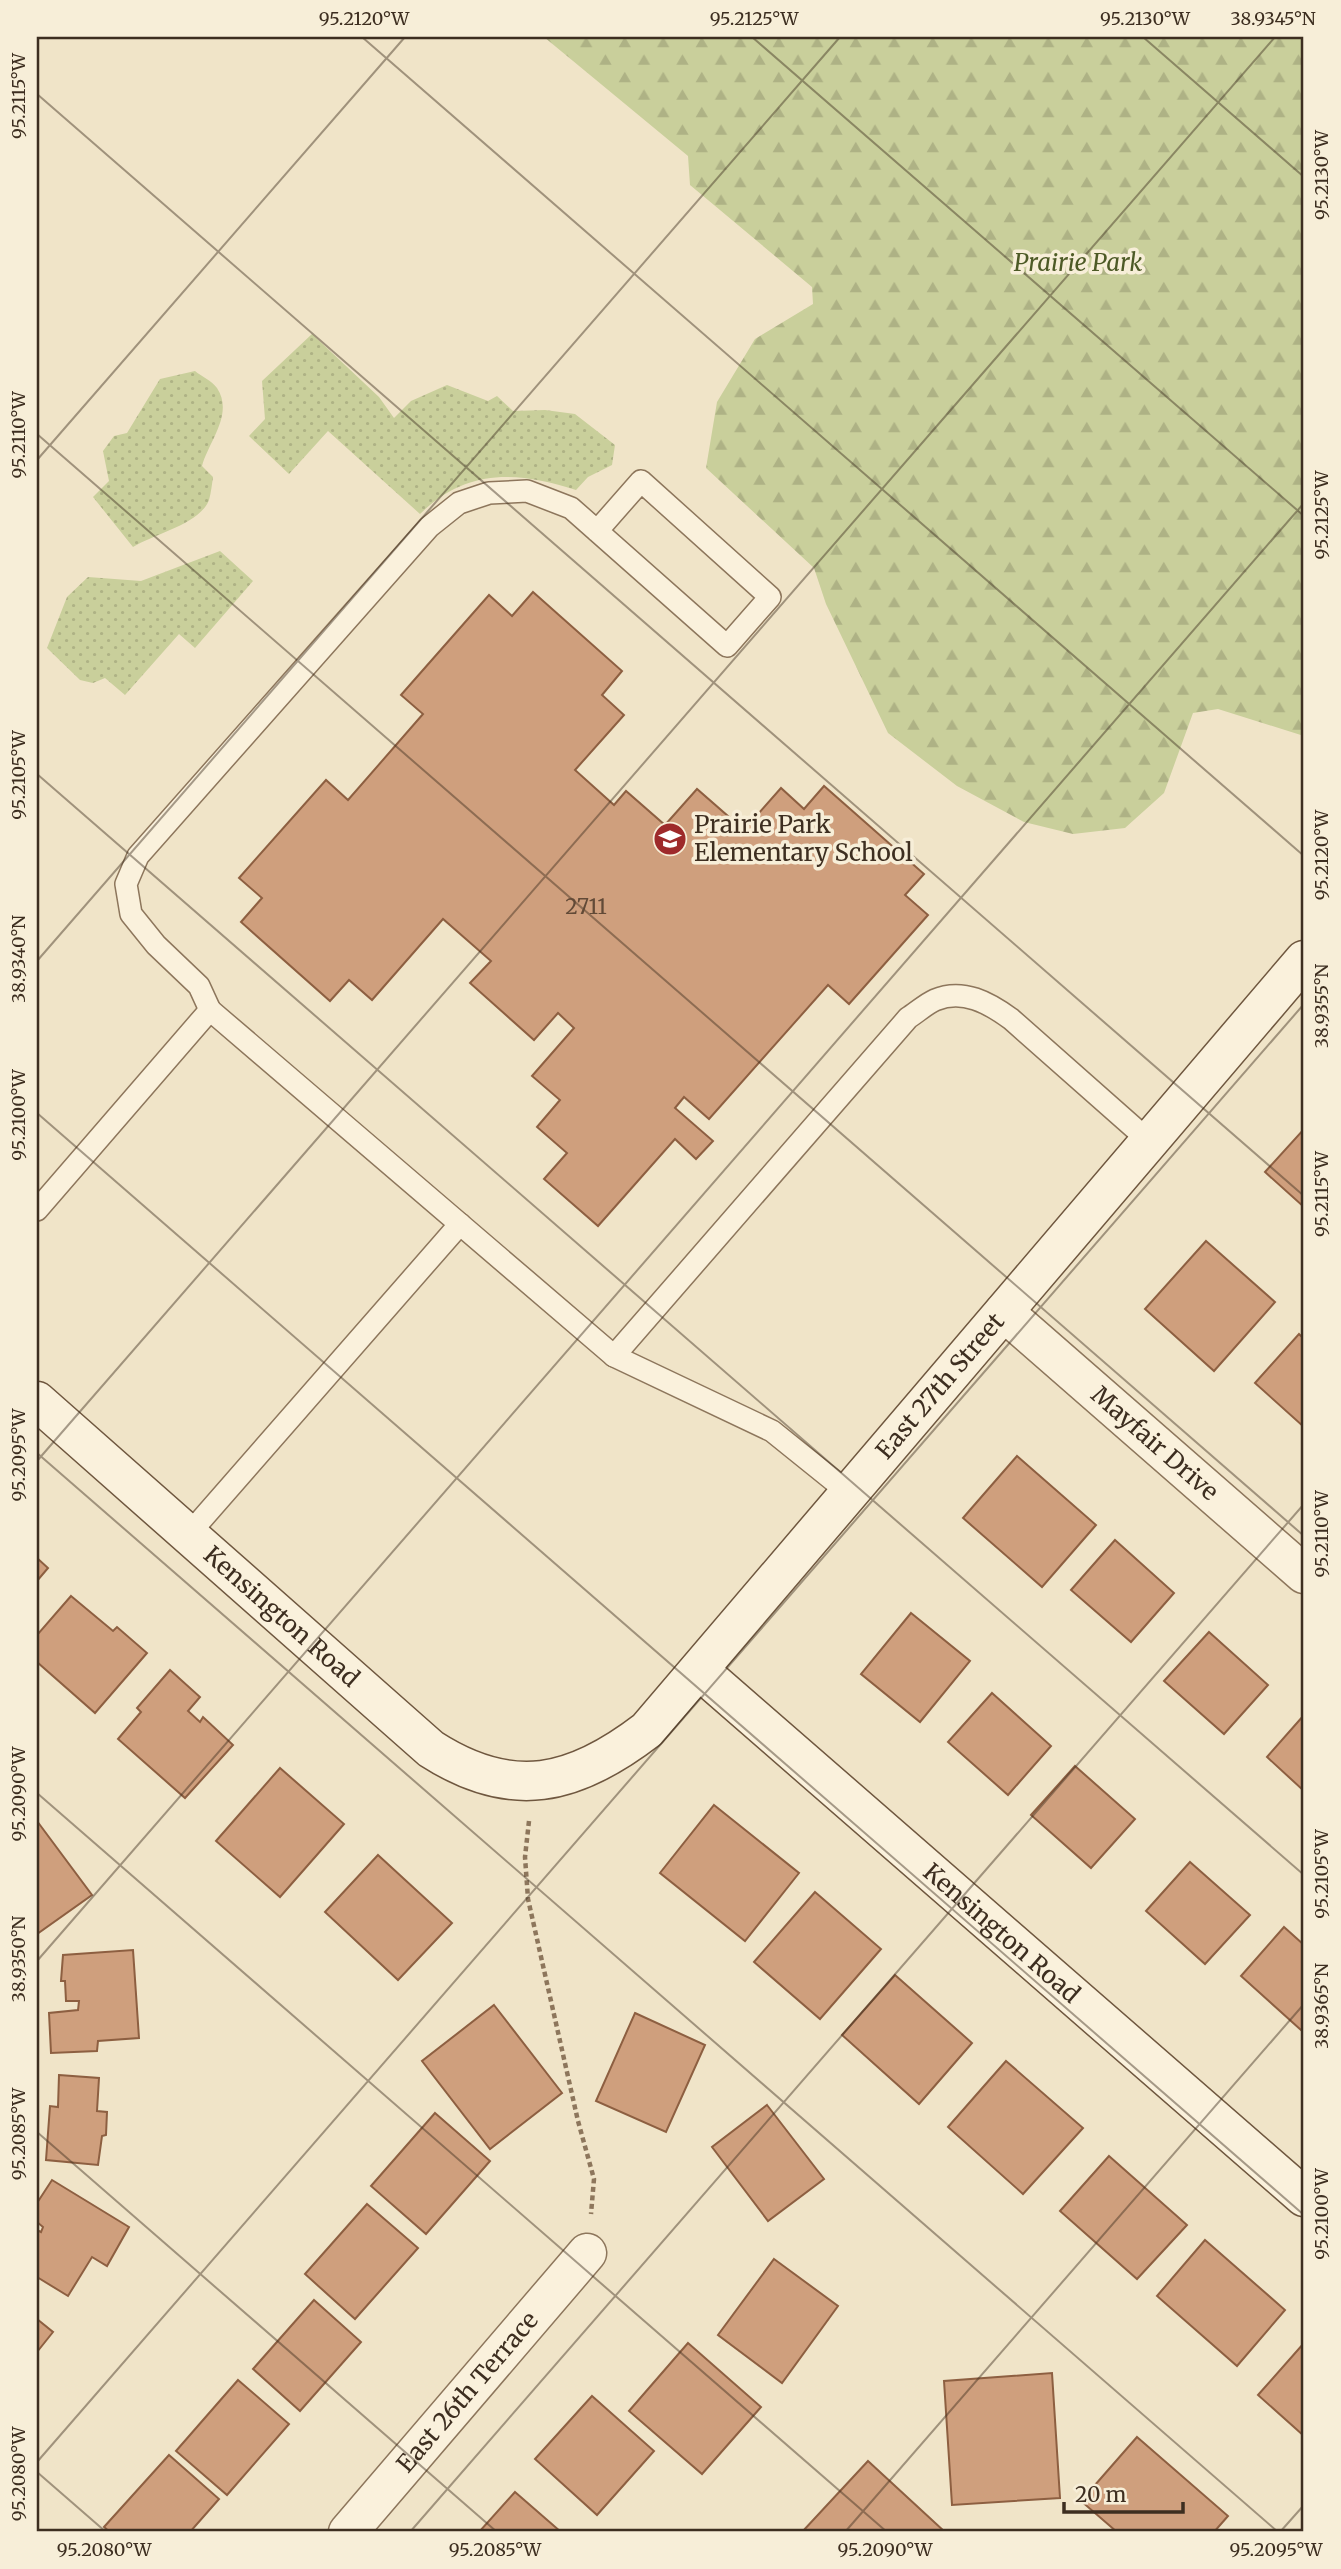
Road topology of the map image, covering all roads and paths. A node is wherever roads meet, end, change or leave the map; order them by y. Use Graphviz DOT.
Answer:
graph roads {
  1 [pos="597,531"];
  2 [pos="1304,960"];
  3 [pos="210,1010"];
  4 [pos="1149,1141"];
  5 [pos="37,1210"];
  6 [pos="460,1224"];
  7 [pos="1004,1312"];
  8 [pos="614,1356"];
  9 [pos="37,1401"];
  10 [pos="849,1493"];
  11 [pos="188,1535"];
  12 [pos="1304,1574"];
  13 [pos="699,1670"];
  14 [pos="550,1779"];
  15 [pos="529,1821"];
  16 [pos="1304,2197"];
  17 [pos="587,2253"];
  18 [pos="348,2532"];
  1 -- 1 [label="lane"];
  1 -- 3 [label="lane"];
  2 -- 4 [label="street, East 27th Street"];
  3 -- 5 [label="lane"];
  3 -- 6 [label="lane"];
  4 -- 7 [label="street, East 27th Street"];
  4 -- 8 [label="lane"];
  6 -- 8 [label="lane"];
  6 -- 11 [label="lane"];
  7 -- 10 [label="street, East 27th Street"];
  7 -- 12 [label="street, Mayfair Drive"];
  8 -- 10 [label="lane"];
  9 -- 11 [label="street, Kensington Road"];
  10 -- 13 [label="street, East 27th Street"];
  11 -- 14 [label="street, Kensington Road"];
  13 -- 14 [label="street, East 27th Street"];
  13 -- 16 [label="street, Kensington Road"];
  15 -- 17 [label="path"];
  17 -- 18 [label="street, East 26th Terrace"];
}
